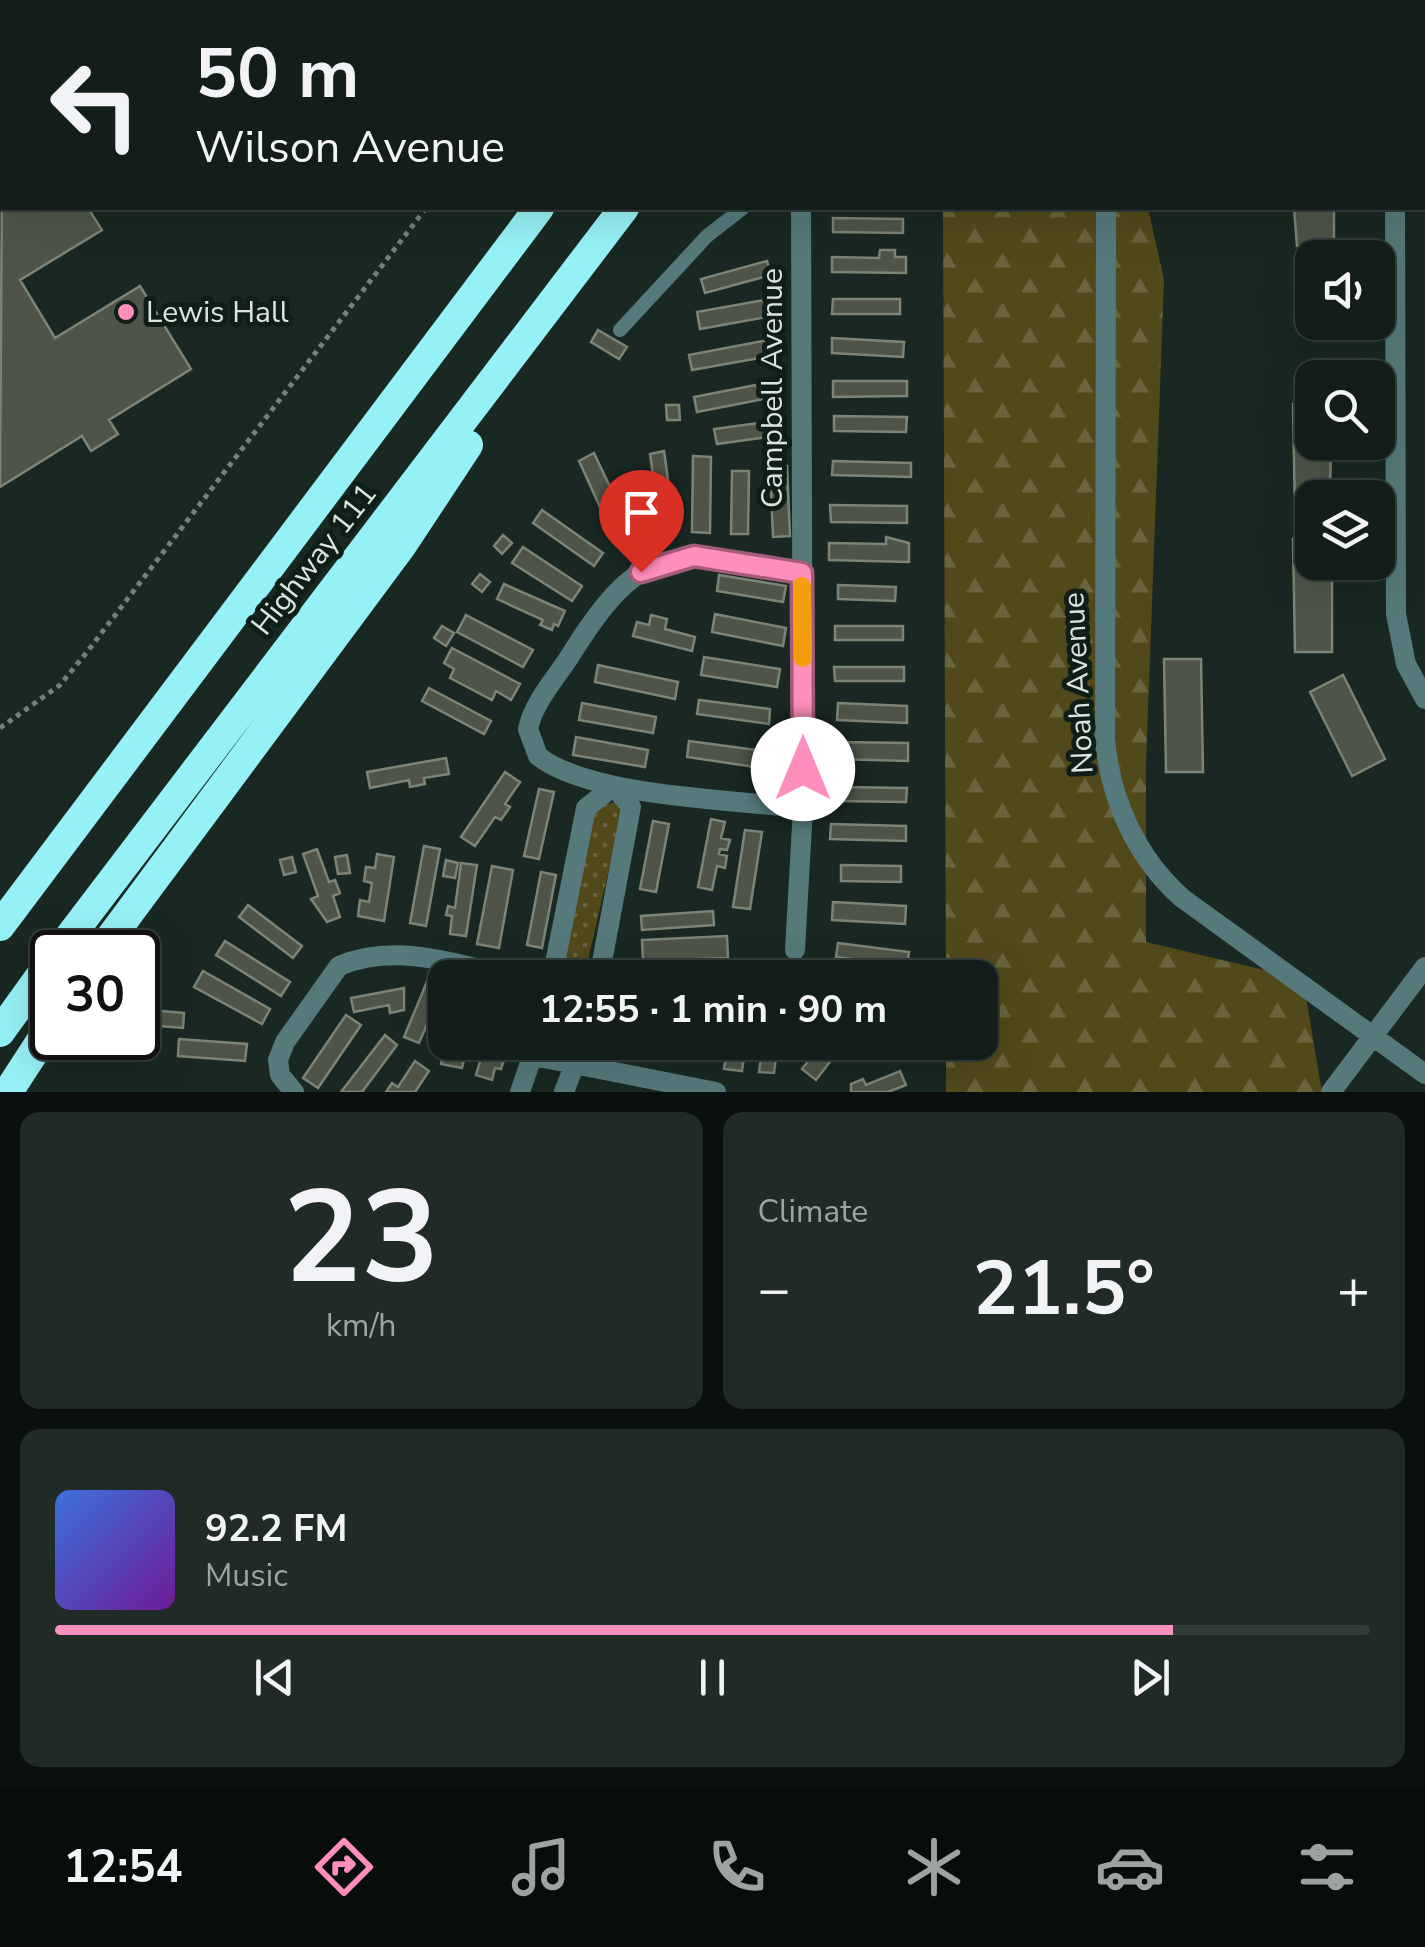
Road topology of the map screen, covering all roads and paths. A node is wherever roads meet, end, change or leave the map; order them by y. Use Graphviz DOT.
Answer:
graph roads {
  1 [pos="424,210"];
  2 [pos="537,210"];
  3 [pos="623,210"];
  4 [pos="624,210"];
  5 [pos="740,210"];
  6 [pos="801,210"];
  7 [pos="1106,210"];
  8 [pos="1395,210"];
  9 [pos="620,330"];
  10 [pos="802,573"];
  11 [pos="1425,699"];
  12 [pos="0,728"];
  13 [pos="614,786"];
  14 [pos="804,808"];
  15 [pos="0,926"];
  16 [pos="75,930"];
  17 [pos="116,930"];
  18 [pos="794,950"];
  19 [pos="438,960"];
  20 [pos="556,960"];
  21 [pos="602,960"];
  22 [pos="1425,967"];
  23 [pos="30,990"];
  24 [pos="0,1032"];
  25 [pos="1372,1038"];
  26 [pos="30,1058"];
  27 [pos="531,1060"];
  28 [pos="560,1060"];
  29 [pos="576,1060"];
  30 [pos="574,1066"];
  31 [pos="1425,1074"];
  32 [pos="8,1092"];
  33 [pos="294,1092"];
  34 [pos="520,1092"];
  35 [pos="564,1092"];
  36 [pos="716,1092"];
  37 [pos="1331,1092"];
  1 -- 12 [label="path"];
  2 -- 15 [label="highway, Highway 111"];
  3 -- 16 [label="highway, Highway 111"];
  4 -- 17 [label="highway"];
  5 -- 9 [label="lane"];
  6 -- 10 [label="street, Campbell Avenue"];
  7 -- 25 [label="street, Noah Avenue"];
  8 -- 11 [label="street"];
  10 -- 13 [label="street"];
  10 -- 14 [label="street, Campbell Avenue"];
  13 -- 14 [label="street"];
  13 -- 20 [label="street"];
  13 -- 21 [label="street"];
  14 -- 18 [label="street, Campbell Avenue"];
  19 -- 33 [label="street"];
  22 -- 25 [label="street"];
  23 -- 24 [label="highway"];
  25 -- 31 [label="street, Noah Avenue"];
  25 -- 37 [label="street"];
  26 -- 32 [label="highway"];
  27 -- 34 [label="street"];
  28 -- 30 [label="street"];
  29 -- 30 [label="street"];
  30 -- 35 [label="street"];
  30 -- 36 [label="street"];
}
